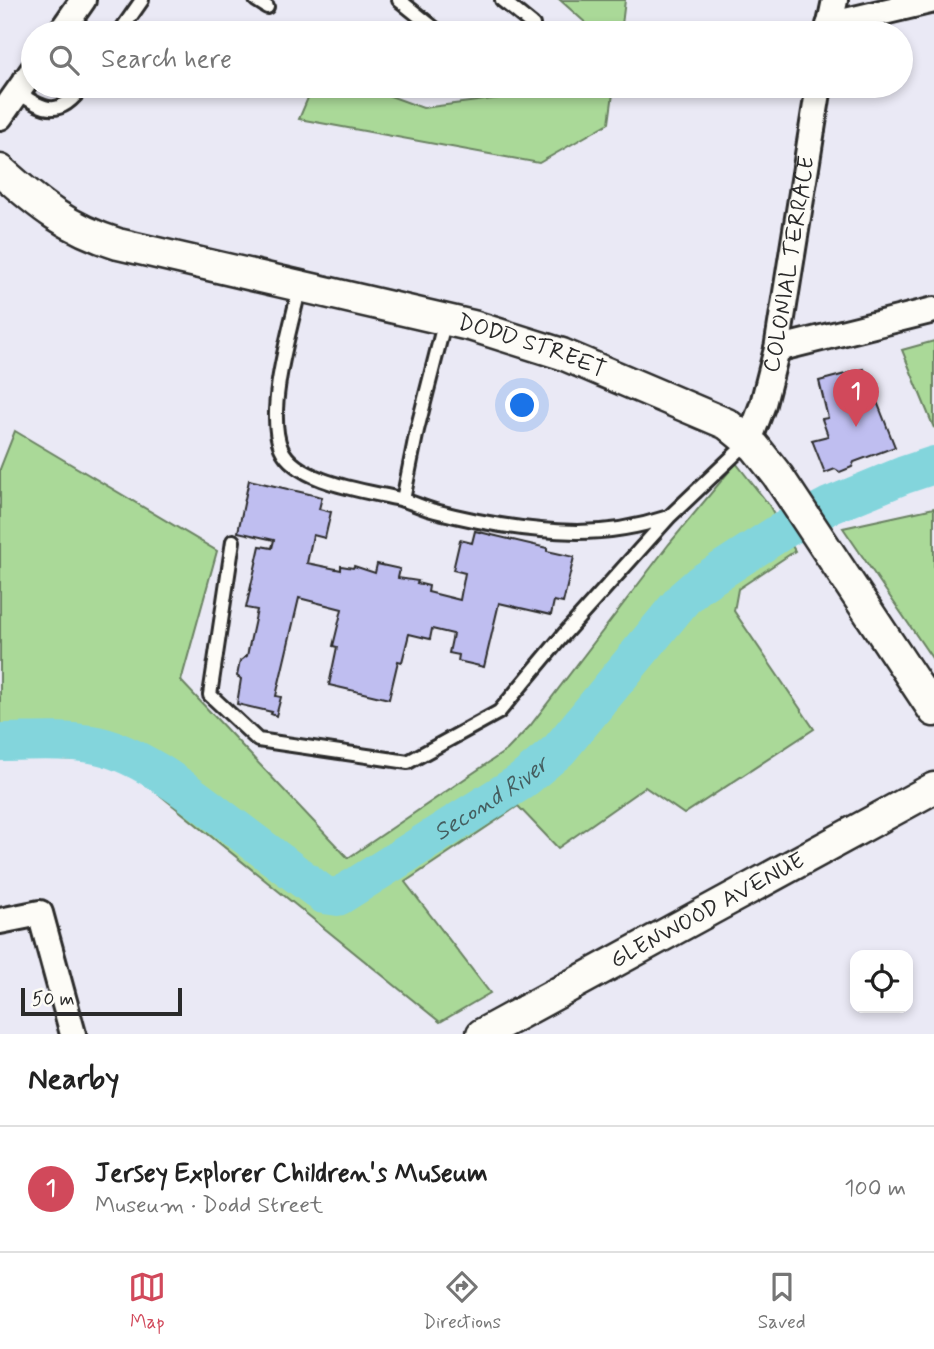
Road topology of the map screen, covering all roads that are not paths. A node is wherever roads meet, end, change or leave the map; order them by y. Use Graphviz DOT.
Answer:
graph roads {
  1 [pos="142,0"];
  2 [pos="399,0"];
  3 [pos="502,0"];
  4 [pos="835,0"];
  5 [pos="934,0"];
  6 [pos="80,1"];
  7 [pos="68,21"];
  8 [pos="127,21"];
  9 [pos="425,21"];
  10 [pos="528,21"];
  11 [pos="831,21"];
  12 [pos="858,21"];
  13 [pos="21,88"];
  14 [pos="18,92"];
  15 [pos="21,94"];
  16 [pos="26,98"];
  17 [pos="72,98"];
  18 [pos="817,98"];
  19 [pos="0,117"];
  20 [pos="0,170"];
  21 [pos="300,286"];
  22 [pos="934,310"];
  23 [pos="445,320"];
  24 [pos="777,349"];
  25 [pos="748,441"];
  26 [pos="403,500"];
  27 [pos="669,517"];
  28 [pos="233,541"];
  29 [pos="934,711"];
  30 [pos="934,788"];
  31 [pos="0,921"];
  32 [pos="488,1033"];
  33 [pos="73,1034"];
  1 -- 8 [label="lane"];
  2 -- 9 [label="lane"];
  3 -- 10 [label="lane"];
  4 -- 11 [label="street"];
  5 -- 12 [label="street"];
  6 -- 7 [label="street"];
  13 -- 14 [label="street"];
  14 -- 15 [label="lane"];
  14 -- 19 [label="street"];
  16 -- 17 [label="lane"];
  18 -- 24 [label="street, COLONIAL TERRACE"];
  20 -- 21 [label="street, DODD STREET"];
  21 -- 23 [label="street, DODD STREET"];
  21 -- 26 [label="lane"];
  22 -- 24 [label="street"];
  23 -- 25 [label="street, DODD STREET"];
  23 -- 26 [label="lane"];
  24 -- 25 [label="street, COLONIAL TERRACE"];
  25 -- 27 [label="lane"];
  25 -- 29 [label="street, DODD STREET"];
  26 -- 27 [label="lane"];
  27 -- 28 [label="lane"];
  30 -- 32 [label="street, GLENWOOD AVENUE"];
  31 -- 33 [label="street"];
}
